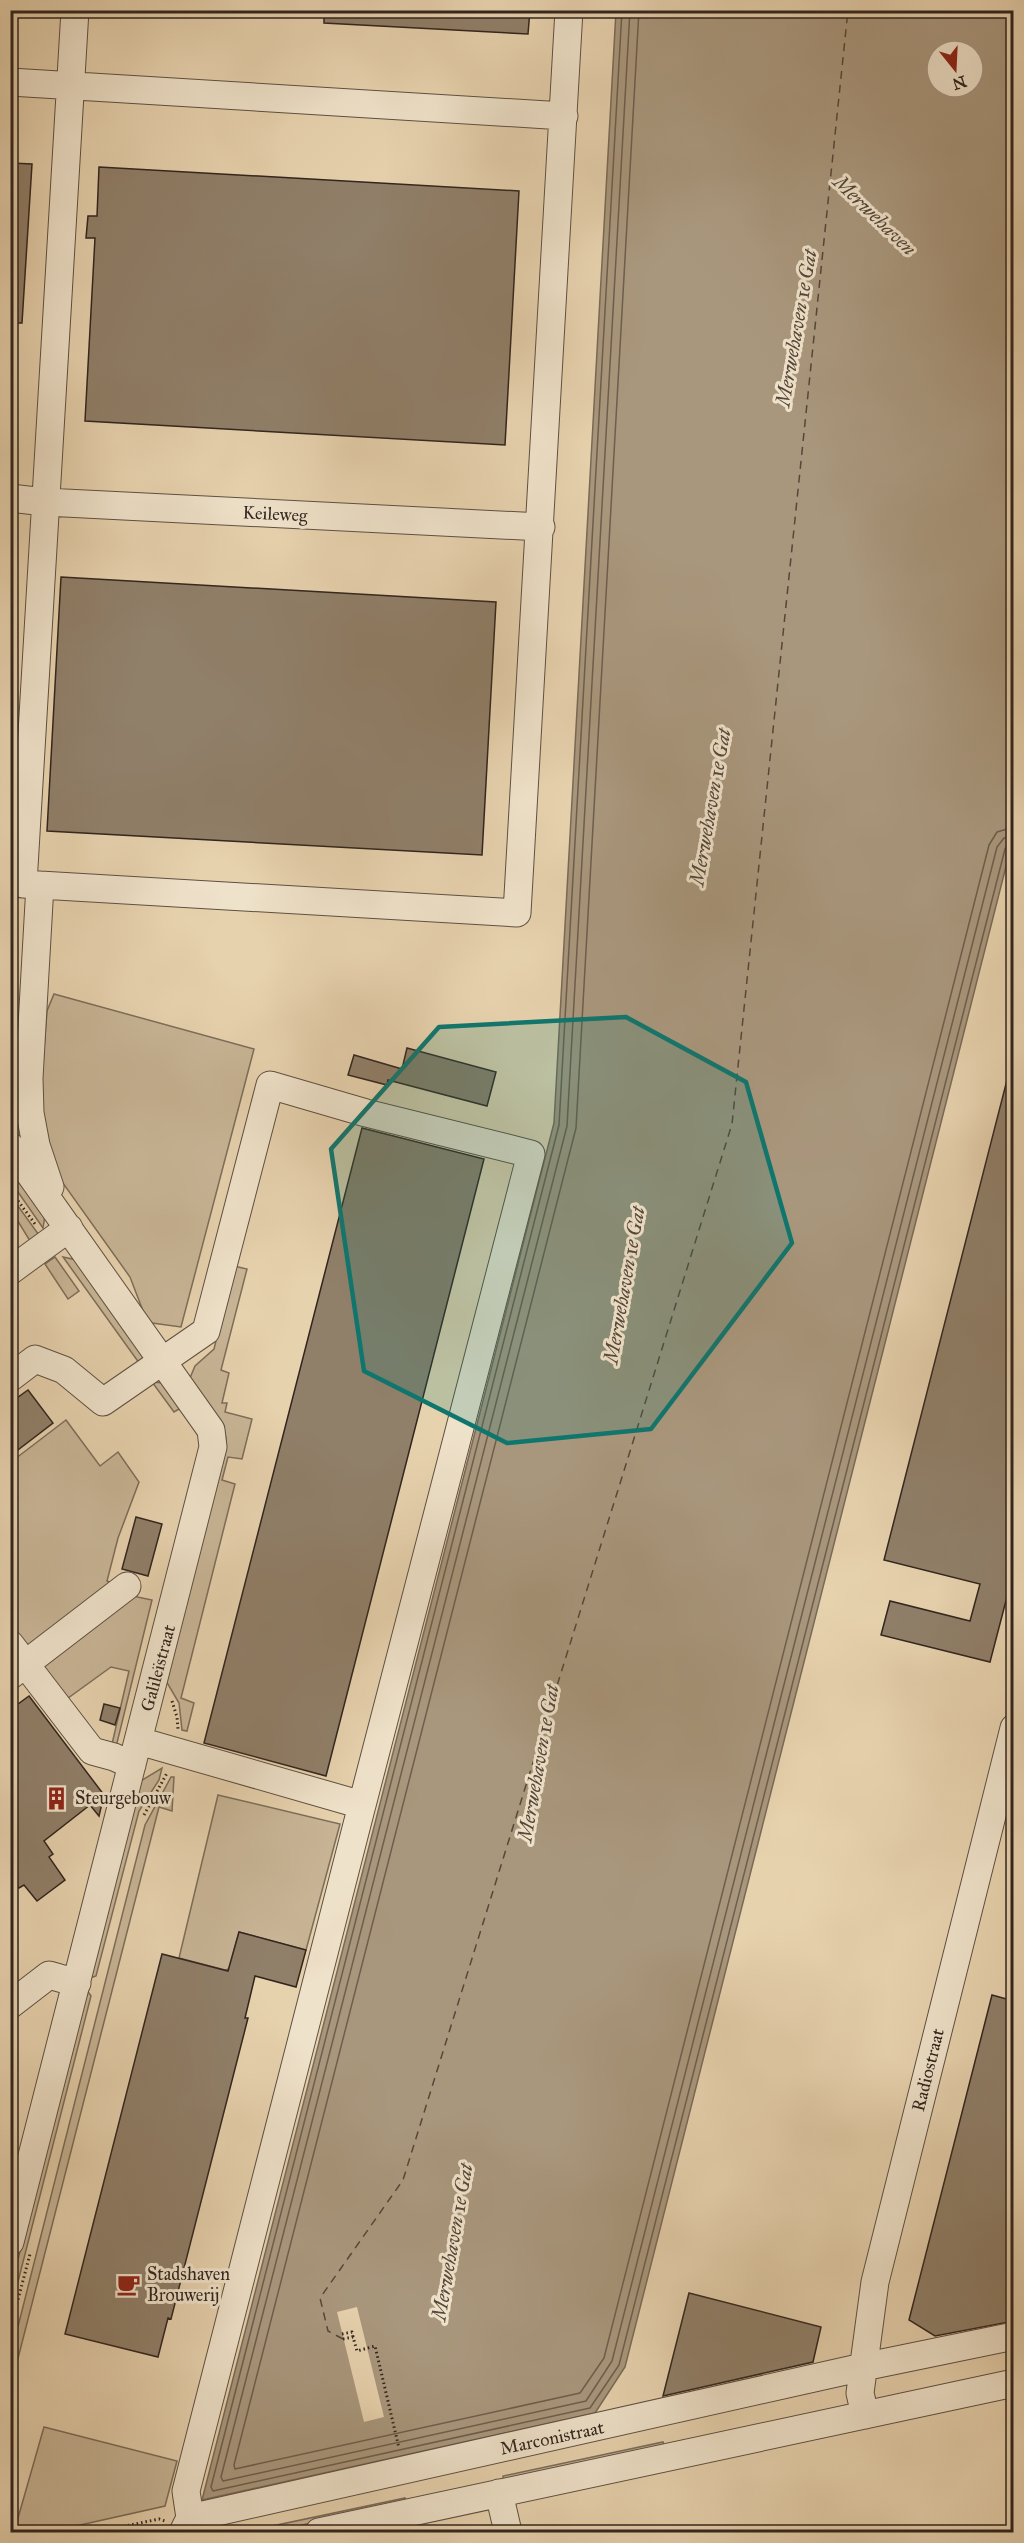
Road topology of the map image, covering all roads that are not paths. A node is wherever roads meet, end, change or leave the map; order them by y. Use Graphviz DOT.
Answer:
graph roads {
  1 [pos="75,10"];
  2 [pos="569,10"];
  3 [pos="10,82"];
  4 [pos="72,85"];
  5 [pos="564,116"];
  6 [pos="10,498"];
  7 [pos="45,502"];
  8 [pos="541,527"];
  9 [pos="40,885"];
  10 [pos="20,1104"];
  11 [pos="10,1128"];
  12 [pos="10,1146"];
  13 [pos="63,1220"];
  14 [pos="10,1271"];
  15 [pos="163,1361"];
  16 [pos="10,1378"];
  17 [pos="127,1586"];
  18 [pos="15,1661"];
  19 [pos="1014,1728"];
  20 [pos="136,1753"];
  21 [pos="362,1805"];
  22 [pos="77,1983"];
  23 [pos="10,2005"];
  24 [pos="10,2242"];
  25 [pos="1014,2336"];
  26 [pos="863,2367"];
  27 [pos="1014,2383"];
  28 [pos="865,2415"];
  29 [pos="499,2493"];
  30 [pos="186,2526"];
  31 [pos="319,2532"];
  32 [pos="508,2532"];
  1 -- 4 [label="street"];
  2 -- 5 [label="street"];
  3 -- 4 [label="street"];
  4 -- 5 [label="street"];
  4 -- 7 [label="street"];
  5 -- 8 [label="street"];
  6 -- 7 [label="street, Keileweg"];
  7 -- 8 [label="street, Keileweg"];
  7 -- 9 [label="street"];
  8 -- 9 [label="street"];
  9 -- 10 [label="street"];
  10 -- 11 [label="street"];
  10 -- 13 [label="street"];
  12 -- 13 [label="street, Galileïstraat"];
  13 -- 14 [label="street"];
  13 -- 15 [label="street, Galileïstraat"];
  15 -- 16 [label="street"];
  15 -- 20 [label="street, Galileïstraat"];
  15 -- 21 [label="street"];
  17 -- 18 [label="street"];
  18 -- 20 [label="street"];
  19 -- 26 [label="street, Radiostraat"];
  20 -- 21 [label="street"];
  20 -- 22 [label="street, Galileïstraat"];
  21 -- 30 [label="street"];
  22 -- 23 [label="street"];
  22 -- 24 [label="street, Galileïstraat"];
  25 -- 26 [label="street, Marconistraat"];
  26 -- 28 [label="street, Radiostraat"];
  26 -- 30 [label="street, Marconistraat"];
  27 -- 28 [label="street"];
  28 -- 29 [label="street"];
  29 -- 31 [label="street"];
  29 -- 32 [label="street"];
}
